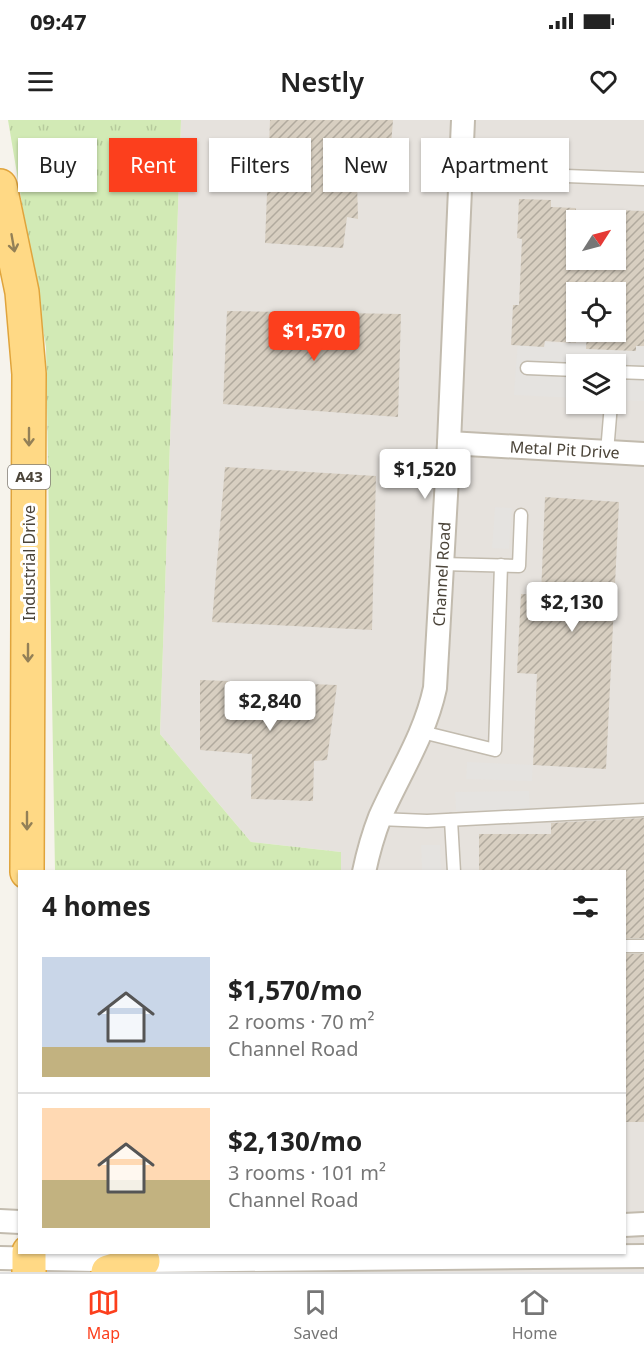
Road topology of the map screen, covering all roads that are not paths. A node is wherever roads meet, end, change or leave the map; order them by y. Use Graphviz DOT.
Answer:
graph roads {
  1 [pos="463,120"];
  2 [pos="462,138"];
  3 [pos="569,176"];
  4 [pos="644,179"];
  5 [pos="0,186"];
  6 [pos="459,192"];
  7 [pos="527,368"];
  8 [pos="566,370"];
  9 [pos="626,372"];
  10 [pos="644,373"];
  11 [pos="610,414"];
  12 [pos="449,444"];
  13 [pos="607,452"];
  14 [pos="644,454"];
  15 [pos="521,515"];
  16 [pos="442,564"];
  17 [pos="501,565"];
  18 [pos="422,732"];
  19 [pos="644,810"];
  20 [pos="379,819"];
  21 [pos="452,820"];
  22 [pos="27,870"];
  23 [pos="365,870"];
  24 [pos="454,870"];
  25 [pos="626,946"];
  26 [pos="644,946"];
  27 [pos="0,1221"];
  28 [pos="18,1222"];
  29 [pos="644,1224"];
  30 [pos="626,1225"];
  31 [pos="644,1256"];
  32 [pos="22,1260"];
  33 [pos="143,1261"];
  34 [pos="356,1261"];
  35 [pos="108,1272"];
  1 -- 2 [label="street, Channel Road"];
  3 -- 4 [label="lane"];
  5 -- 22 [label="highway, Industrial Drive / A43, one-way"];
  6 -- 12 [label="street, Channel Road"];
  7 -- 8 [label="lane"];
  9 -- 10 [label="lane"];
  11 -- 13 [label="lane"];
  12 -- 13 [label="street, Metal Pit Drive"];
  12 -- 16 [label="street, Channel Road"];
  13 -- 14 [label="street, Metal Pit Drive"];
  15 -- 17 [label="lane"];
  16 -- 17 [label="lane"];
  16 -- 18 [label="street, Channel Road"];
  17 -- 18 [label="lane"];
  18 -- 20 [label="street, Channel Road"];
  19 -- 21 [label="lane"];
  20 -- 21 [label="lane"];
  20 -- 23 [label="street, Channel Road"];
  21 -- 24 [label="lane"];
  25 -- 26 [label="lane"];
  27 -- 28 [label="street"];
  29 -- 30 [label="street"];
  31 -- 34 [label="street"];
  32 -- 33 [label="street"];
  33 -- 34 [label="street"];
  33 -- 35 [label="highway"];
}
